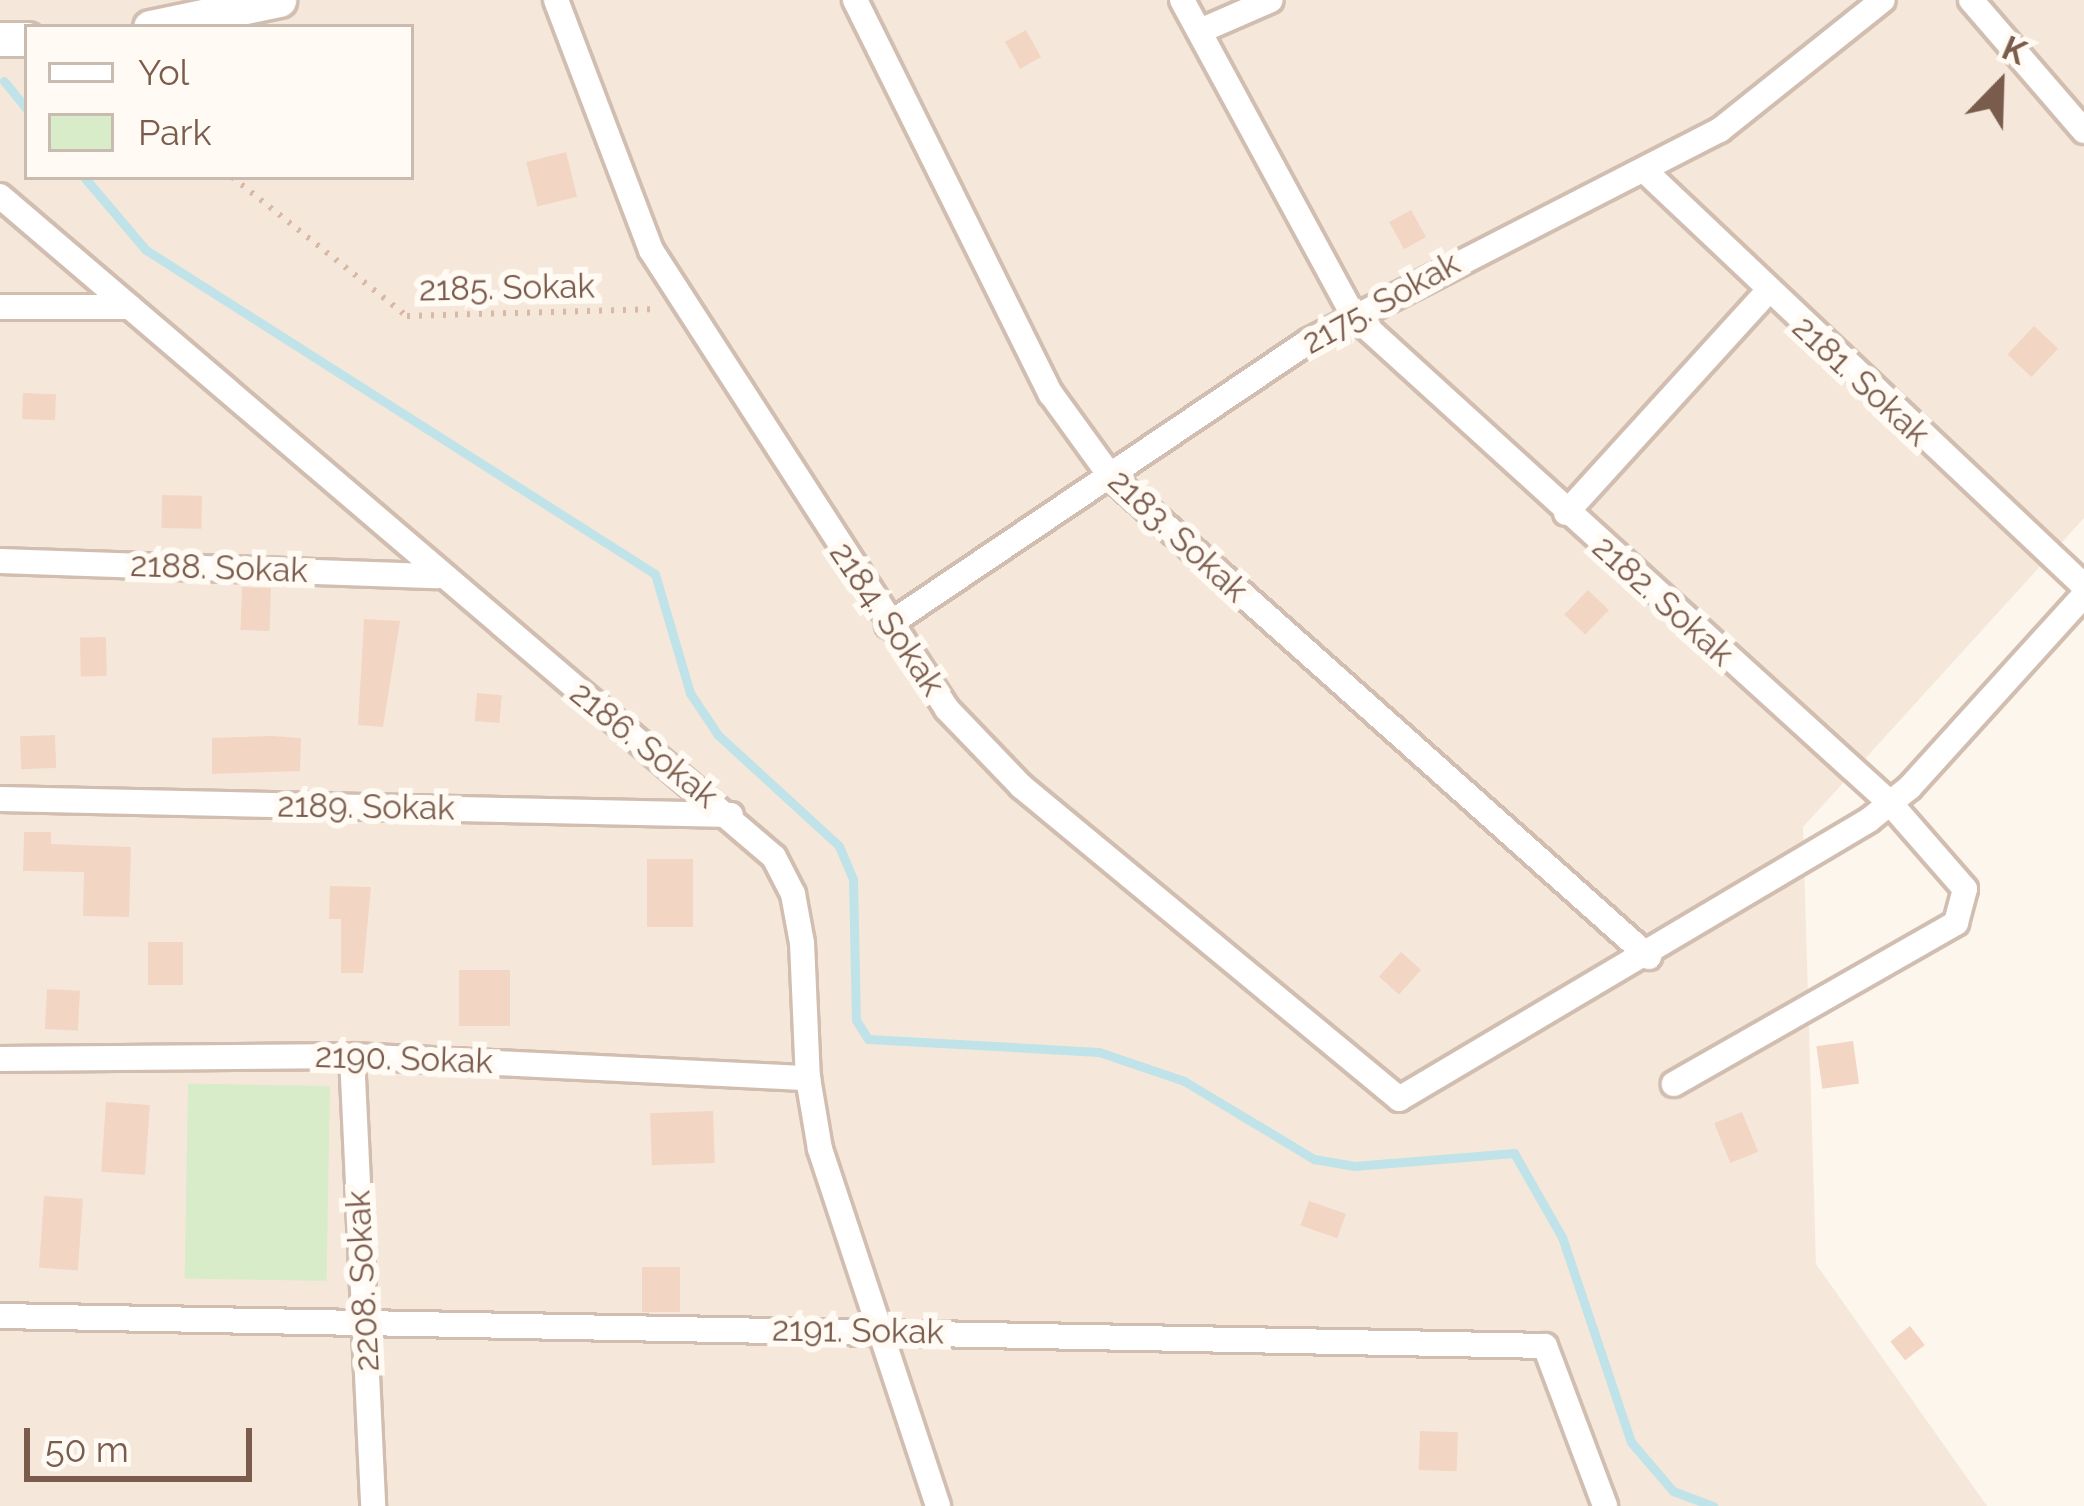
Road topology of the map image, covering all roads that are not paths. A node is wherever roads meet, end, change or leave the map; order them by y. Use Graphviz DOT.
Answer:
graph roads {
  1 [pos="279,0"];
  2 [pos="556,0"];
  3 [pos="855,0"];
  4 [pos="1183,0"];
  5 [pos="1271,0"];
  6 [pos="1883,0"];
  7 [pos="1971,0"];
  8 [pos="231,5"];
  9 [pos="161,24"];
  10 [pos="1200,31"];
  11 [pos="2084,130"];
  12 [pos="1644,170"];
  13 [pos="0,196"];
  14 [pos="1766,293"];
  15 [pos="0,307"];
  16 [pos="130,307"];
  17 [pos="1353,315"];
  18 [pos="1111,477"];
  19 [pos="1566,513"];
  20 [pos="0,561"];
  21 [pos="437,575"];
  22 [pos="2084,590"];
  23 [pos="888,625"];
  24 [pos="0,800"];
  25 [pos="1890,803"];
  26 [pos="731,815"];
  27 [pos="1649,958"];
  28 [pos="352,1056"];
  29 [pos="0,1059"];
  30 [pos="808,1078"];
  31 [pos="1674,1084"];
  32 [pos="0,1316"];
  33 [pos="365,1324"];
  34 [pos="880,1331"];
  35 [pos="373,1506"];
  36 [pos="938,1506"];
  37 [pos="1605,1506"];
  1 -- 8 [label="street"];
  2 -- 23 [label="street, 2184. Sokak"];
  3 -- 18 [label="street, 2183. Sokak"];
  4 -- 10 [label="street, 2182. Sokak"];
  5 -- 10 [label="street"];
  6 -- 12 [label="street, 2175. Sokak"];
  7 -- 11 [label="street"];
  8 -- 9 [label="street"];
  10 -- 17 [label="street, 2182. Sokak"];
  12 -- 14 [label="street, 2181. Sokak"];
  12 -- 17 [label="street, 2175. Sokak"];
  13 -- 16 [label="street, 2186. Sokak"];
  14 -- 19 [label="street"];
  14 -- 22 [label="street, 2181. Sokak"];
  15 -- 16 [label="street"];
  16 -- 21 [label="street, 2186. Sokak"];
  17 -- 18 [label="street, 2175. Sokak"];
  17 -- 19 [label="street, 2182. Sokak"];
  18 -- 23 [label="street, 2175. Sokak"];
  18 -- 27 [label="street, 2183. Sokak"];
  19 -- 25 [label="street, 2182. Sokak"];
  20 -- 21 [label="street, 2188. Sokak"];
  21 -- 26 [label="street, 2186. Sokak"];
  22 -- 25 [label="street"];
  23 -- 27 [label="street, 2184. Sokak"];
  24 -- 26 [label="street, 2189. Sokak"];
  25 -- 27 [label="street"];
  25 -- 31 [label="street, 2182. Sokak"];
  26 -- 30 [label="street, 2186. Sokak"];
  28 -- 29 [label="street, 2190. Sokak"];
  28 -- 30 [label="street, 2190. Sokak"];
  28 -- 33 [label="street, 2208. Sokak"];
  30 -- 34 [label="street, 2186. Sokak"];
  32 -- 33 [label="street, 2191. Sokak"];
  33 -- 34 [label="street, 2191. Sokak"];
  33 -- 35 [label="street, 2208. Sokak"];
  34 -- 36 [label="street, 2186. Sokak"];
  34 -- 37 [label="street, 2191. Sokak"];
}
